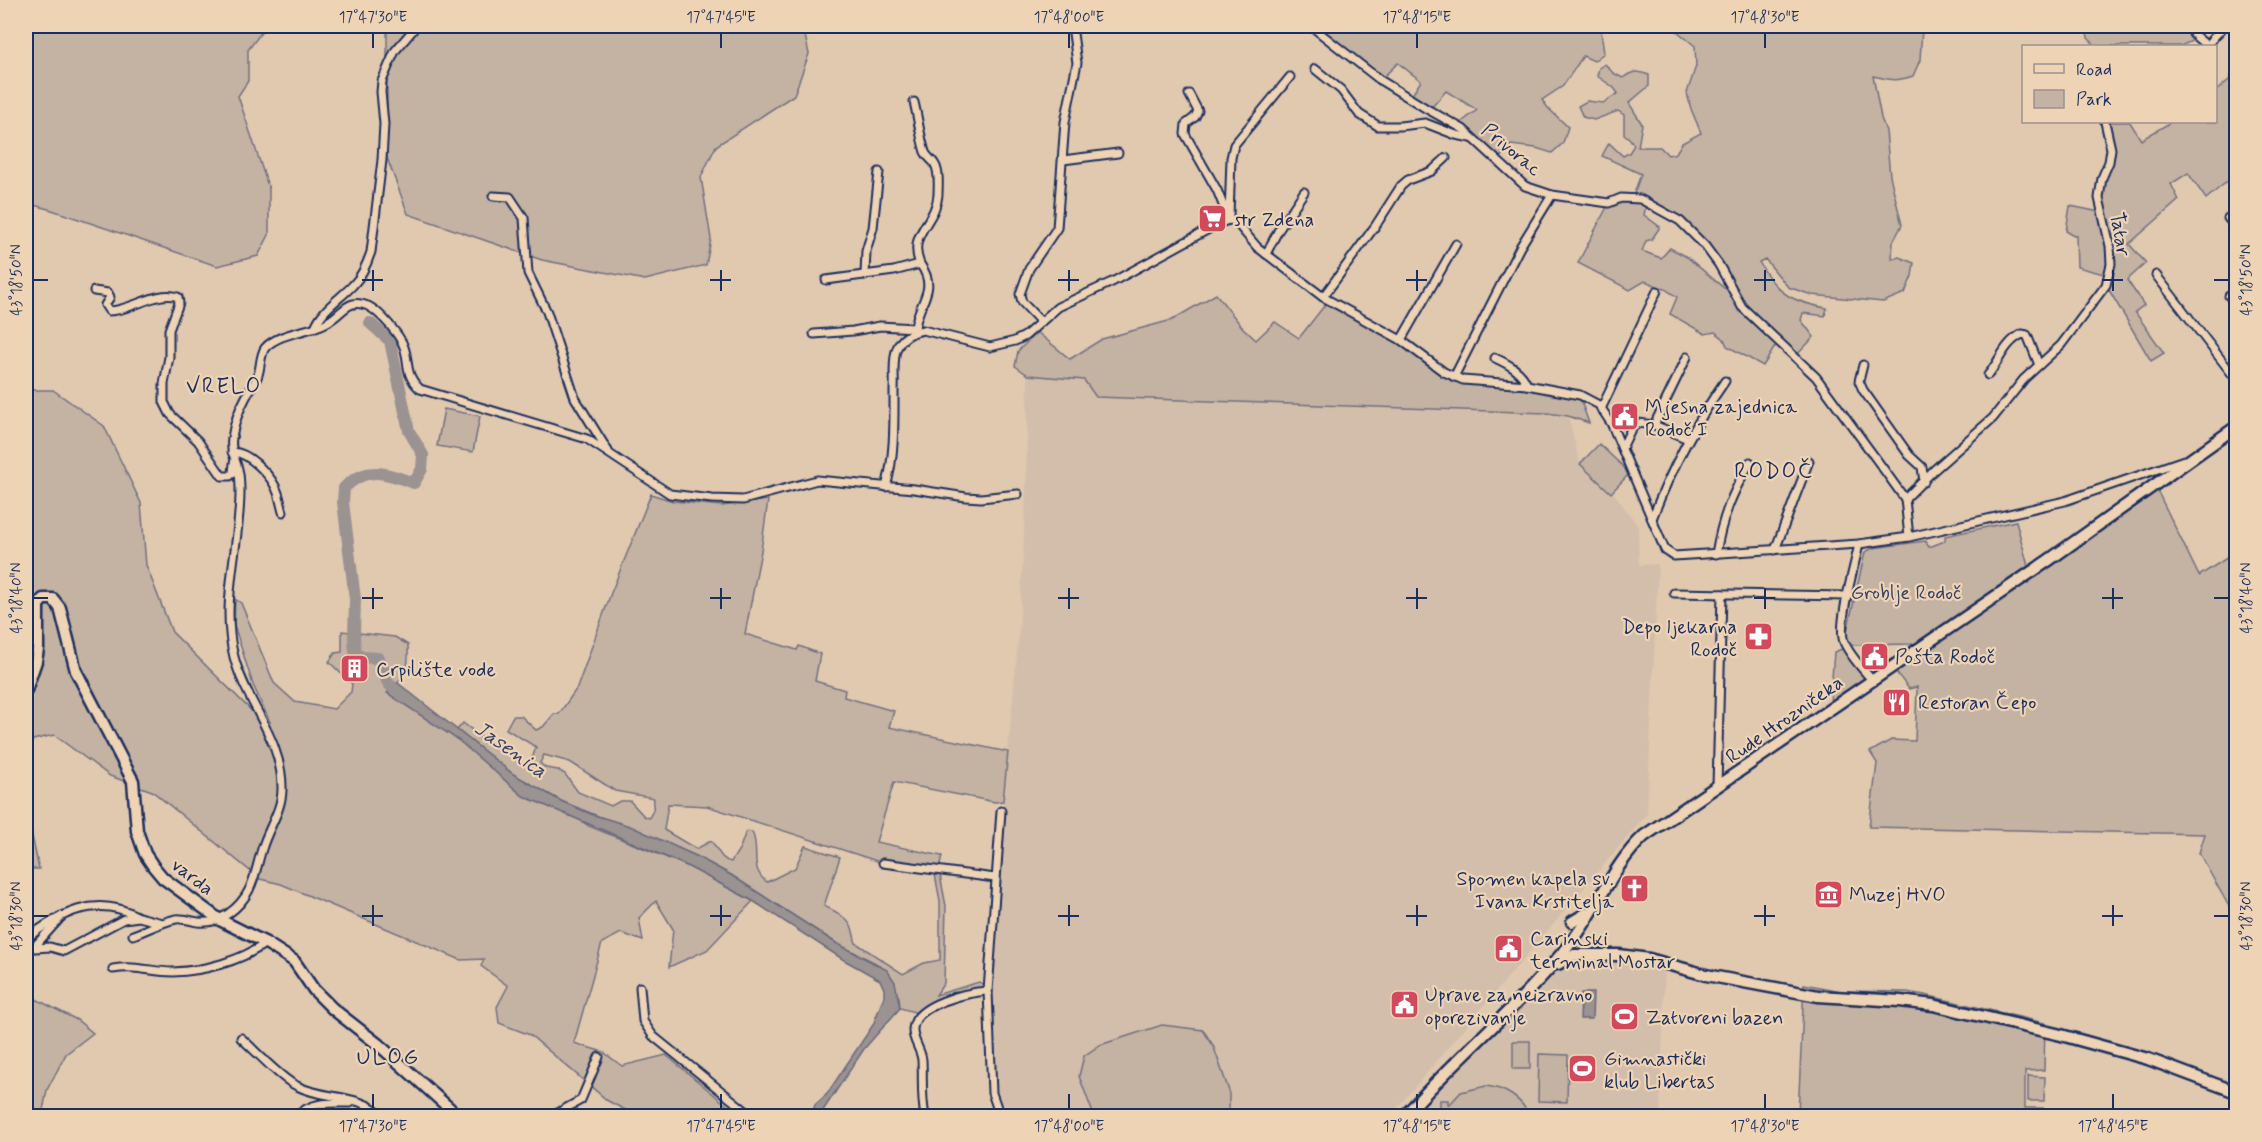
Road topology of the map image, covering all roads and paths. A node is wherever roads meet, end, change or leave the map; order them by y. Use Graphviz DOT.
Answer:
graph roads {
  1 [pos="1072,26"];
  2 [pos="1311,26"];
  3 [pos="2191,26"];
  4 [pos="2224,26"];
  5 [pos="413,30"];
  6 [pos="2205,45"];
  7 [pos="2207,45"];
  8 [pos="1315,69"];
  9 [pos="1290,77"];
  10 [pos="1189,94"];
  11 [pos="914,102"];
  12 [pos="2105,123"];
  13 [pos="1476,139"];
  14 [pos="1118,153"];
  15 [pos="1446,158"];
  16 [pos="1063,160"];
  17 [pos="879,172"];
  18 [pos="1304,192"];
  19 [pos="1552,195"];
  20 [pos="493,196"];
  21 [pos="2228,218"];
  22 [pos="1229,220"];
  23 [pos="2236,228"];
  24 [pos="1456,244"];
  25 [pos="1266,255"];
  26 [pos="920,264"];
  27 [pos="2156,274"];
  28 [pos="865,275"];
  29 [pos="826,280"];
  30 [pos="94,291"];
  31 [pos="1656,291"];
  32 [pos="2229,296"];
  33 [pos="1323,297"];
  34 [pos="2236,304"];
  35 [pos="1040,321"];
  36 [pos="315,327"];
  37 [pos="915,330"];
  38 [pos="814,334"];
  39 [pos="1401,340"];
  40 [pos="1687,357"];
  41 [pos="1495,358"];
  42 [pos="1863,365"];
  43 [pos="2039,365"];
  44 [pos="1988,375"];
  45 [pos="1454,377"];
  46 [pos="2236,379"];
  47 [pos="1725,381"];
  48 [pos="1527,385"];
  49 [pos="1601,409"];
  50 [pos="1654,425"];
  51 [pos="2236,427"];
  52 [pos="1688,439"];
  53 [pos="1622,448"];
  54 [pos="232,452"];
  55 [pos="610,454"];
  56 [pos="2194,457"];
  57 [pos="1809,460"];
  58 [pos="234,461"];
  59 [pos="1750,462"];
  60 [pos="1924,482"];
  61 [pos="886,487"];
  62 [pos="1018,494"];
  63 [pos="1905,499"];
  64 [pos="283,512"];
  65 [pos="1652,519"];
  66 [pos="1909,537"];
  67 [pos="1859,544"];
  68 [pos="1775,550"];
  69 [pos="1716,554"];
  70 [pos="1674,592"];
  71 [pos="1722,594"];
  72 [pos="1848,596"];
  73 [pos="1872,680"];
  74 [pos="26,690"];
  75 [pos="1717,787"];
  76 [pos="1001,812"];
  77 [pos="883,863"];
  78 [pos="995,878"];
  79 [pos="1596,903"];
  80 [pos="62,916"];
  81 [pos="139,917"];
  82 [pos="220,920"];
  83 [pos="1572,922"];
  84 [pos="165,924"];
  85 [pos="133,935"];
  86 [pos="26,939"];
  87 [pos="1573,940"];
  88 [pos="266,943"];
  89 [pos="1582,954"];
  90 [pos="1602,955"];
  91 [pos="113,969"];
  92 [pos="1541,978"];
  93 [pos="640,987"];
  94 [pos="988,991"];
  95 [pos="241,1038"];
  96 [pos="599,1057"];
  97 [pos="2236,1092"];
  98 [pos="365,1103"];
  99 [pos="297,1116"];
  100 [pos="383,1116"];
  101 [pos="458,1116"];
  102 [pos="555,1116"];
  103 [pos="752,1116"];
  104 [pos="925,1116"];
  105 [pos="1000,1116"];
  106 [pos="1405,1116"];
  1 -- 16 [label="street"];
  2 -- 13 [label="street, Privorac"];
  3 -- 6 [label="street"];
  4 -- 7 [label="street"];
  5 -- 36 [label="street"];
  8 -- 13 [label="street"];
  9 -- 22 [label="street"];
  10 -- 22 [label="street"];
  11 -- 26 [label="street"];
  12 -- 43 [label="street, Tatar"];
  13 -- 19 [label="street, Privorac"];
  14 -- 16 [label="street"];
  15 -- 33 [label="street"];
  16 -- 35 [label="street"];
  17 -- 28 [label="street"];
  18 -- 25 [label="street"];
  19 -- 45 [label="street"];
  19 -- 63 [label="street, Privorac"];
  20 -- 55 [label="street"];
  21 -- 23 [label="street"];
  22 -- 25 [label="street"];
  22 -- 35 [label="street"];
  24 -- 39 [label="street"];
  25 -- 33 [label="street"];
  26 -- 28 [label="street"];
  26 -- 37 [label="street"];
  27 -- 46 [label="street"];
  28 -- 29 [label="street"];
  30 -- 58 [label="street"];
  31 -- 49 [label="street"];
  32 -- 34 [label="street"];
  33 -- 39 [label="street"];
  35 -- 37 [label="street"];
  36 -- 54 [label="street"];
  36 -- 55 [label="street"];
  37 -- 38 [label="street"];
  37 -- 61 [label="street"];
  39 -- 45 [label="street"];
  40 -- 50 [label="street"];
  41 -- 48 [label="street"];
  42 -- 60 [label="street"];
  43 -- 44 [label="street"];
  43 -- 60 [label="street, Tatar"];
  45 -- 48 [label="street"];
  47 -- 52 [label="street"];
  48 -- 49 [label="street"];
  49 -- 53 [label="street"];
  50 -- 52 [label="street"];
  50 -- 53 [label="street"];
  51 -- 56 [label="street, Rude Hrozničeka"];
  52 -- 65 [label="street"];
  53 -- 65 [label="street"];
  54 -- 58 [label="street"];
  54 -- 64 [label="street"];
  55 -- 61 [label="street"];
  56 -- 66 [label="street"];
  56 -- 73 [label="street, Rude Hrozničeka"];
  57 -- 68 [label="street"];
  58 -- 82 [label="street"];
  59 -- 69 [label="street"];
  60 -- 63 [label="street, Tatar"];
  61 -- 62 [label="street"];
  63 -- 66 [label="street"];
  65 -- 69 [label="street"];
  66 -- 67 [label="street"];
  67 -- 68 [label="street"];
  67 -- 72 [label="street"];
  68 -- 69 [label="street"];
  70 -- 71 [label="street"];
  71 -- 72 [label="street"];
  71 -- 75 [label="street"];
  72 -- 73 [label="street"];
  73 -- 75 [label="street, Rude Hrozničeka"];
  74 -- 82 [label="street, varda"];
  75 -- 79 [label="street, Rude Hrozničeka"];
  76 -- 78 [label="street"];
  77 -- 78 [label="street"];
  78 -- 94 [label="street"];
  79 -- 83 [label="street"];
  79 -- 87 [label="street, Rude Hrozničeka"];
  80 -- 81 [label="street"];
  80 -- 81 [label="street"];
  80 -- 86 [label="street"];
  81 -- 84 [label="street"];
  82 -- 84 [label="street"];
  82 -- 88 [label="street, varda"];
  84 -- 85 [label="street"];
  87 -- 89 [label="street"];
  87 -- 90 [label="street"];
  87 -- 92 [label="street, Rude Hrozničeka"];
  88 -- 91 [label="street"];
  88 -- 101 [label="street, varda"];
  89 -- 90 [label="street"];
  89 -- 92 [label="street"];
  90 -- 97 [label="street"];
  92 -- 106 [label="street"];
  93 -- 103 [label="street"];
  94 -- 104 [label="street"];
  94 -- 105 [label="street"];
  95 -- 98 [label="street"];
  96 -- 102 [label="street"];
  98 -- 99 [label="street"];
  98 -- 100 [label="street"];
}
